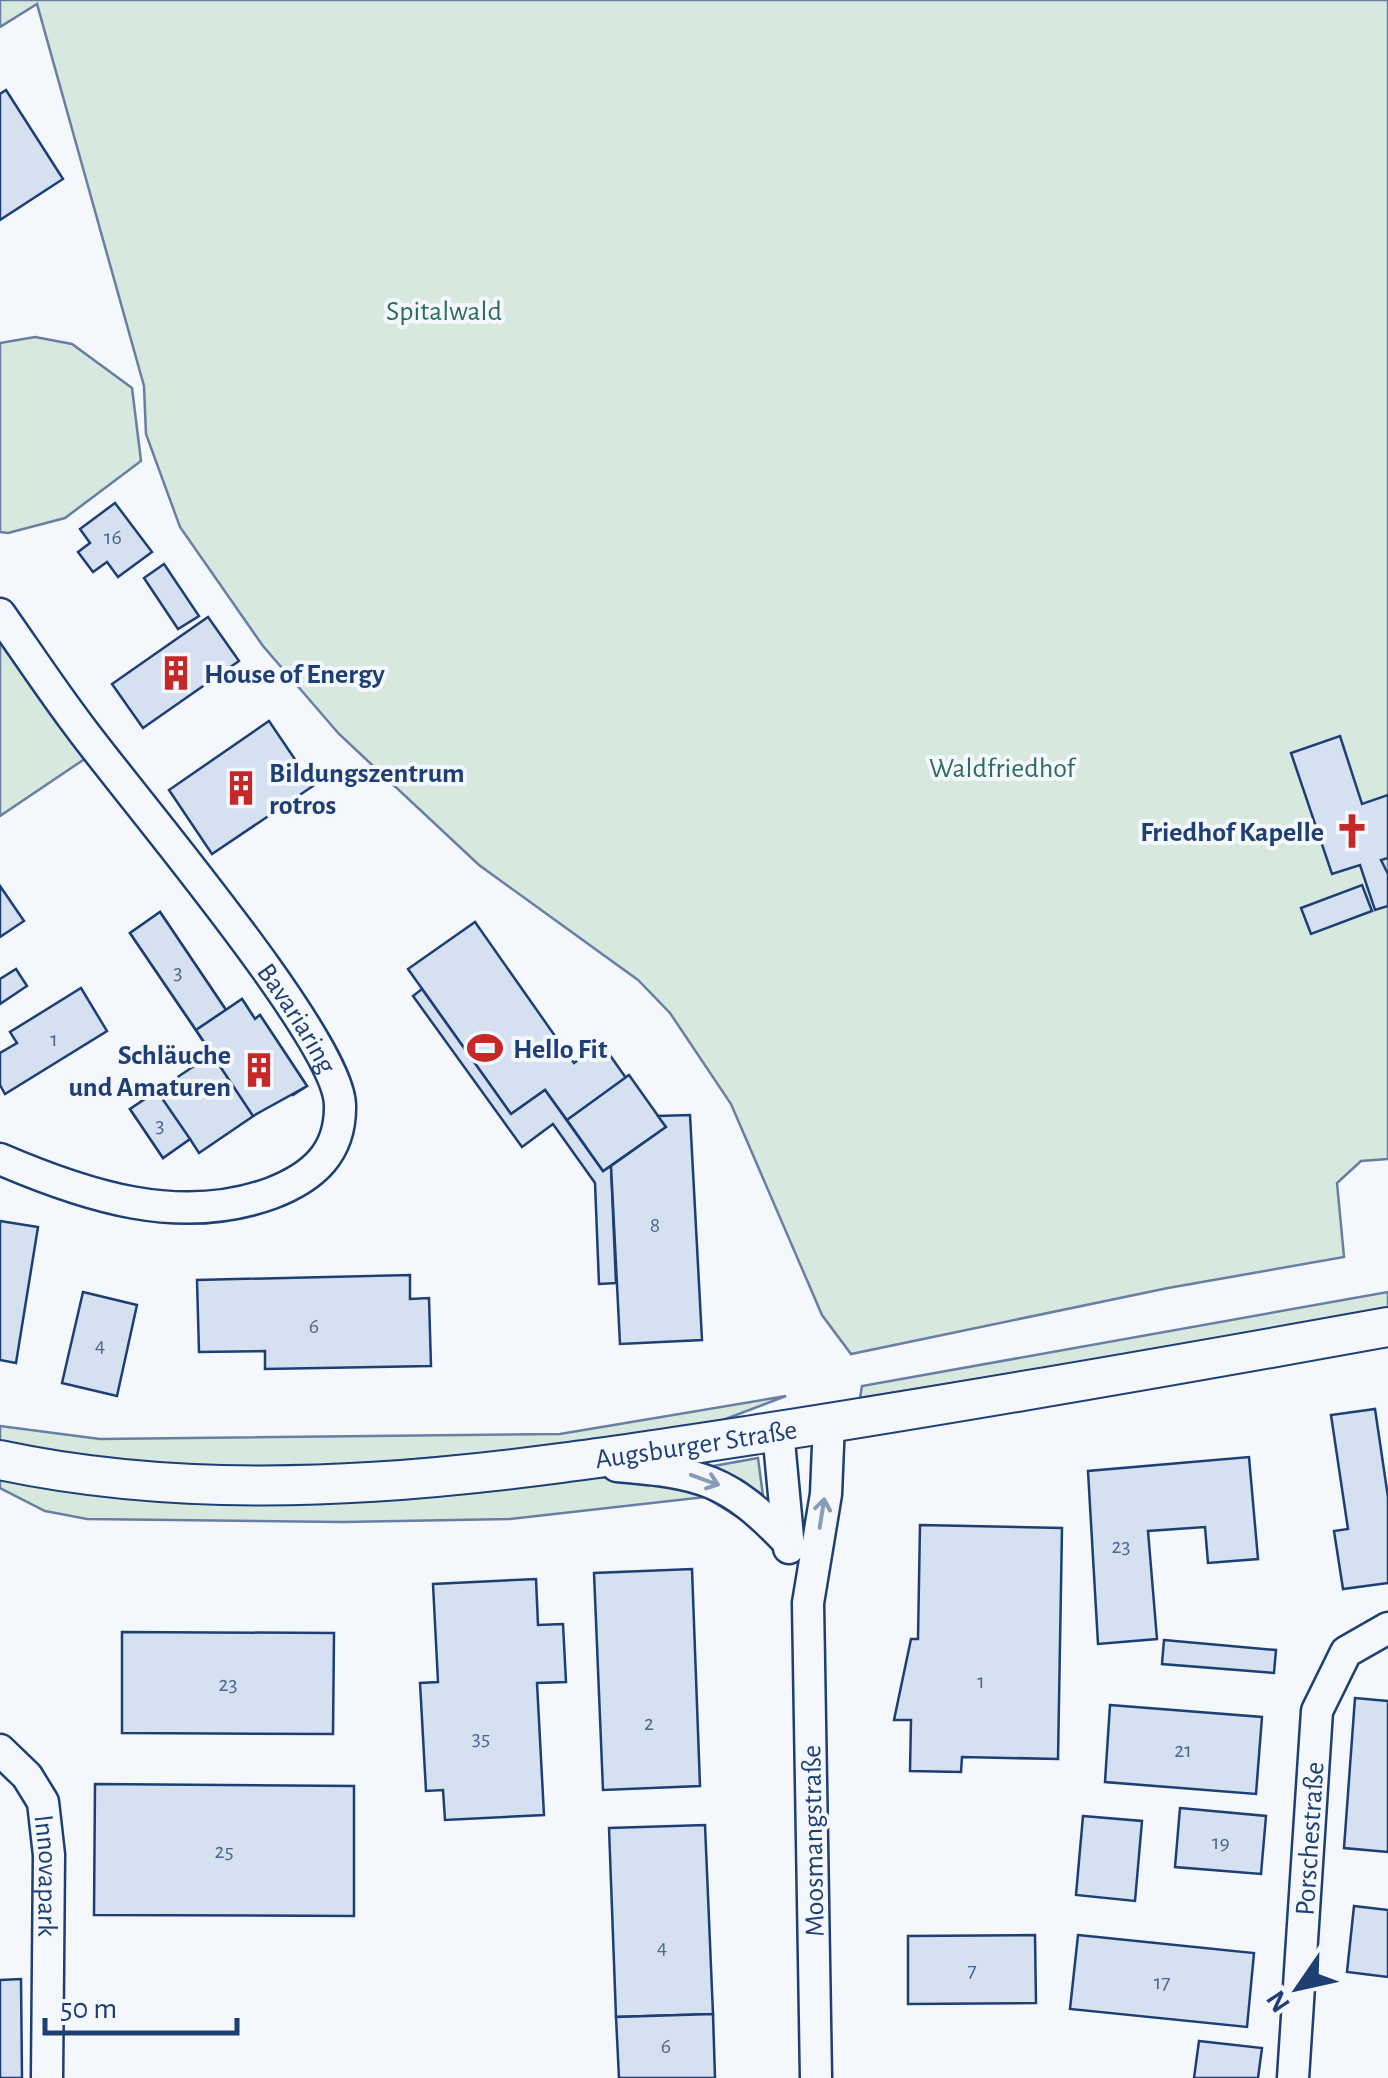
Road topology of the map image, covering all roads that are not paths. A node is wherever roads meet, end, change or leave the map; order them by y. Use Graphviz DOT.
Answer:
graph roads {
  1 [pos="0,614"];
  2 [pos="0,1159"];
  3 [pos="1388,1326"];
  4 [pos="830,1422"];
  5 [pos="778,1431"];
  6 [pos="0,1460"];
  7 [pos="574,1462"];
  8 [pos="786,1541"];
  9 [pos="808,1604"];
  10 [pos="1388,1628"];
  11 [pos="0,1750"];
  12 [pos="47,2078"];
  13 [pos="816,2078"];
  14 [pos="1292,2078"];
  1 -- 2 [label="street, Bavariaring"];
  3 -- 4 [label="main road, Augsburger Straße"];
  4 -- 5 [label="main road, Augsburger Straße"];
  9 -- 4 [label="street, Moosmangstraße, one-way"];
  5 -- 7 [label="main road, Augsburger Straße"];
  5 -- 8 [label="street, Moosmangstraße"];
  6 -- 7 [label="main road, Augsburger Straße"];
  7 -- 8 [label="street, Moosmangstraße, one-way"];
  8 -- 9 [label="street, Moosmangstraße"];
  9 -- 13 [label="street, Moosmangstraße"];
  10 -- 14 [label="street, Porschestraße"];
  11 -- 12 [label="street, Innovapark"];
}
